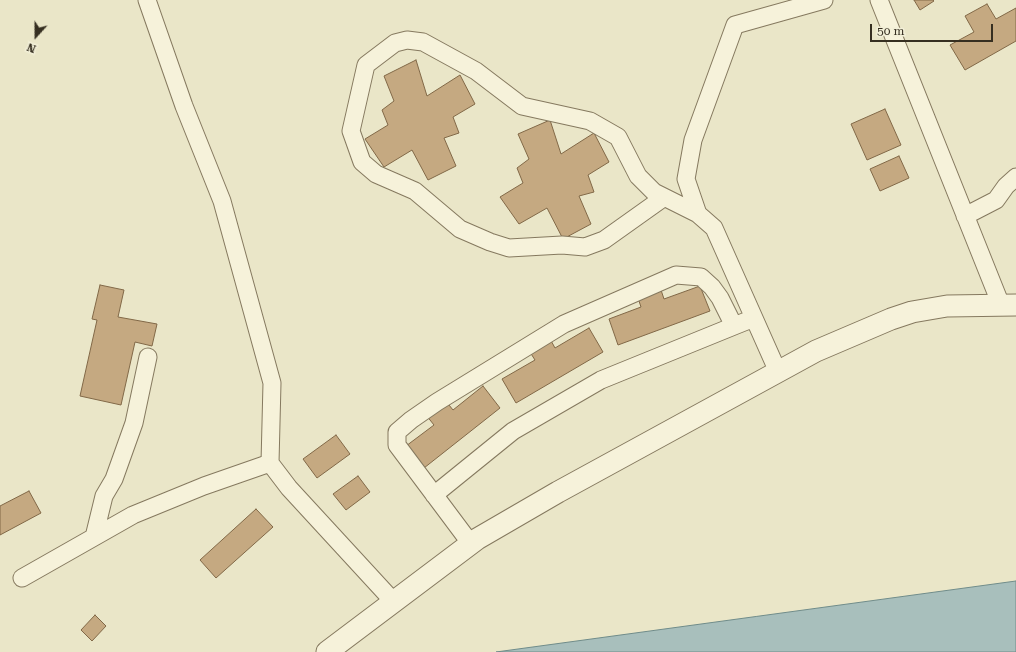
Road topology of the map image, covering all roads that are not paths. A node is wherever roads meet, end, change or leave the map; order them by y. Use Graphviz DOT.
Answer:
graph roads {
  1 [pos="147,0"];
  2 [pos="824,0"];
  3 [pos="879,0"];
  4 [pos="1016,177"];
  5 [pos="663,198"];
  6 [pos="698,214"];
  7 [pos="965,216"];
  8 [pos="1009,305"];
  9 [pos="754,318"];
  10 [pos="734,326"];
  11 [pos="148,357"];
  12 [pos="778,372"];
  13 [pos="270,463"];
  14 [pos="434,495"];
  15 [pos="94,537"];
  16 [pos="471,544"];
  17 [pos="22,578"];
  18 [pos="393,602"];
  19 [pos="327,652"];
  1 -- 13 [label="street"];
  2 -- 6 [label="street"];
  3 -- 7 [label="street"];
  4 -- 7 [label="street"];
  5 -- 5 [label="street"];
  5 -- 6 [label="street"];
  6 -- 9 [label="street"];
  7 -- 8 [label="street"];
  8 -- 12 [label="street"];
  9 -- 10 [label="street"];
  9 -- 12 [label="street"];
  10 -- 14 [label="street"];
  10 -- 14 [label="street"];
  11 -- 15 [label="street"];
  12 -- 16 [label="street"];
  13 -- 15 [label="street"];
  13 -- 18 [label="street"];
  14 -- 16 [label="street"];
  15 -- 17 [label="street"];
  16 -- 18 [label="street"];
  18 -- 19 [label="street"];
}
